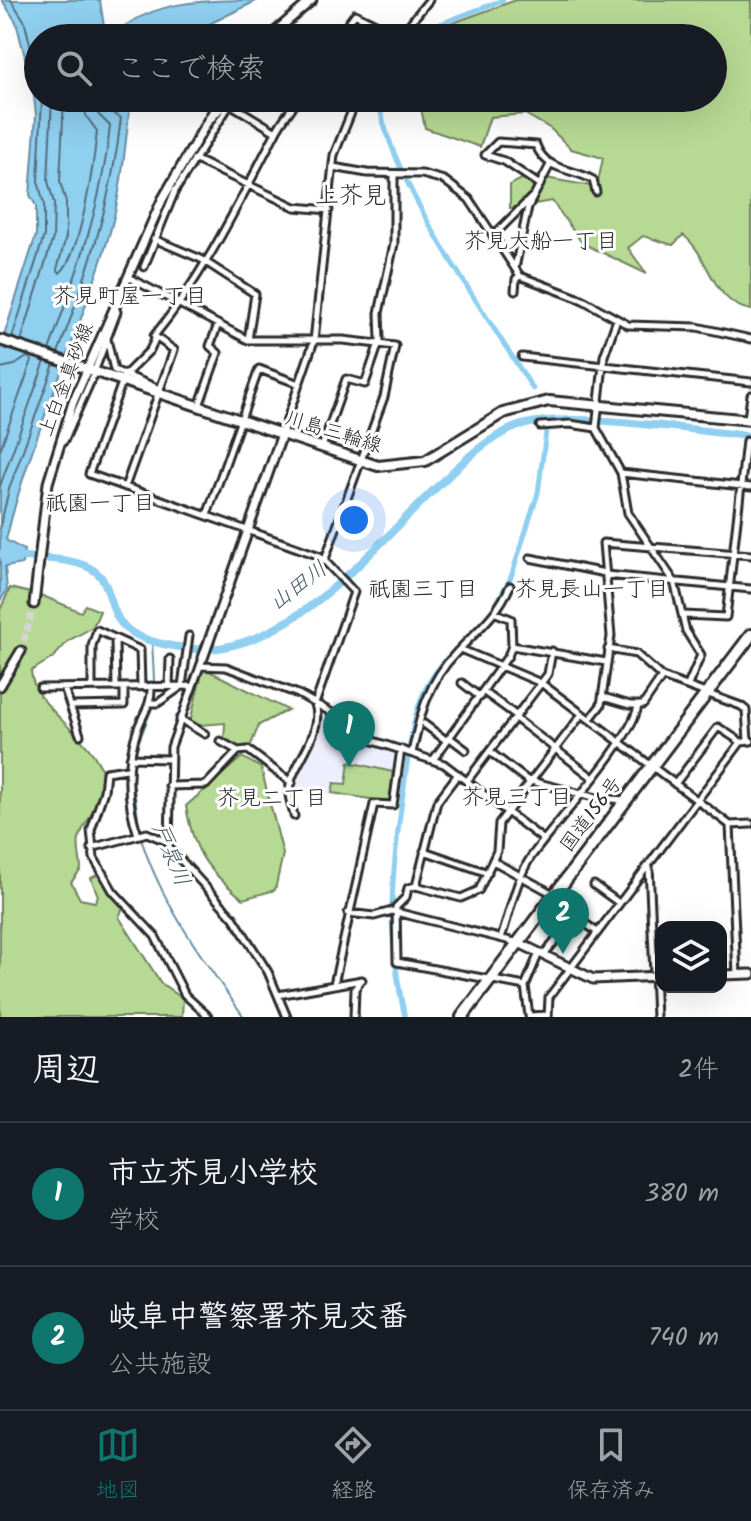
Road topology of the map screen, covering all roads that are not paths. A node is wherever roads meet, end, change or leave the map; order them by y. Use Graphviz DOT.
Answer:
graph roads {
  1 [pos="312,0"];
  2 [pos="436,0"];
  3 [pos="428,1"];
  4 [pos="284,24"];
  5 [pos="348,24"];
  6 [pos="374,24"];
  7 [pos="409,24"];
  8 [pos="217,112"];
  9 [pos="221,112"];
  10 [pos="246,112"];
  11 [pos="290,112"];
  12 [pos="351,112"];
  13 [pos="276,132"];
  14 [pos="194,159"];
  15 [pos="551,163"];
  16 [pos="333,167"];
  17 [pos="394,174"];
  18 [pos="251,184"];
  19 [pos="540,185"];
  20 [pos="596,192"];
  21 [pos="533,196"];
  22 [pos="329,210"];
  23 [pos="493,236"];
  24 [pos="154,239"];
  25 [pos="207,262"];
  26 [pos="144,267"];
  27 [pos="515,268"];
  28 [pos="520,276"];
  29 [pos="130,278"];
  30 [pos="515,291"];
  31 [pos="114,306"];
  32 [pos="179,306"];
  33 [pos="617,319"];
  34 [pos="217,327"];
  35 [pos="156,337"];
  36 [pos="107,339"];
  37 [pos="751,339"];
  38 [pos="0,340"];
  39 [pos="248,340"];
  40 [pos="314,341"];
  41 [pos="379,344"];
  42 [pos="522,357"];
  43 [pos="603,366"];
  44 [pos="82,367"];
  45 [pos="96,367"];
  46 [pos="124,375"];
  47 [pos="93,376"];
  48 [pos="751,382"];
  49 [pos="299,384"];
  50 [pos="121,385"];
  51 [pos="160,391"];
  52 [pos="751,395"];
  53 [pos="597,405"];
  54 [pos="199,406"];
  55 [pos="240,420"];
  56 [pos="749,420"];
  57 [pos="540,426"];
  58 [pos="596,427"];
  59 [pos="282,434"];
  60 [pos="746,441"];
  61 [pos="322,448"];
  62 [pos="361,461"];
  63 [pos="53,464"];
  64 [pos="621,473"];
  65 [pos="740,486"];
  66 [pos="125,487"];
  67 [pos="751,487"];
  68 [pos="207,515"];
  69 [pos="248,530"];
  70 [pos="650,544"];
  71 [pos="732,553"];
  72 [pos="751,555"];
  73 [pos="530,558"];
  74 [pos="325,559"];
  75 [pos="606,574"];
  76 [pos="674,581"];
  77 [pos="510,586"];
  78 [pos="729,587"];
  79 [pos="751,589"];
  80 [pos="34,604"];
  81 [pos="496,613"];
  82 [pos="684,615"];
  83 [pos="751,635"];
  84 [pos="189,638"];
  85 [pos="115,641"];
  86 [pos="512,646"];
  87 [pos="460,649"];
  88 [pos="608,649"];
  89 [pos="21,651"];
  90 [pos="552,651"];
  91 [pos="170,659"];
  92 [pos="201,662"];
  93 [pos="606,662"];
  94 [pos="502,667"];
  95 [pos="662,677"];
  96 [pos="462,683"];
  97 [pos="541,683"];
  98 [pos="688,685"];
  99 [pos="0,686"];
  100 [pos="154,686"];
  101 [pos="169,686"];
  102 [pos="182,686"];
  103 [pos="193,686"];
  104 [pos="92,687"];
  105 [pos="116,687"];
  106 [pos="124,687"];
  107 [pos="141,687"];
  108 [pos="40,688"];
  109 [pos="64,688"];
  110 [pos="707,693"];
  111 [pos="482,694"];
  112 [pos="603,697"];
  113 [pos="154,703"];
  114 [pos="315,704"];
  115 [pos="70,706"];
  116 [pos="638,706"];
  117 [pos="582,714"];
  118 [pos="516,717"];
  119 [pos="180,719"];
  120 [pos="590,719"];
  121 [pos="424,724"];
  122 [pos="205,734"];
  123 [pos="80,735"];
  124 [pos="448,740"];
  125 [pos="220,741"];
  126 [pos="747,741"];
  127 [pos="619,742"];
  128 [pos="401,749"];
  129 [pos="555,749"];
  130 [pos="466,750"];
  131 [pos="238,751"];
  132 [pos="490,752"];
  133 [pos="412,753"];
  134 [pos="130,758"];
  135 [pos="170,759"];
  136 [pos="433,760"];
  137 [pos="652,766"];
  138 [pos="127,769"];
  139 [pos="458,774"];
  140 [pos="592,777"];
  141 [pos="467,781"];
  142 [pos="531,782"];
  143 [pos="292,783"];
  144 [pos="675,784"];
  145 [pos="169,786"];
  146 [pos="579,794"];
  147 [pos="626,800"];
  148 [pos="696,801"];
  149 [pos="508,812"];
  150 [pos="294,816"];
  151 [pos="751,824"];
  152 [pos="730,825"];
  153 [pos="140,834"];
  154 [pos="544,840"];
  155 [pos="168,842"];
  156 [pos="91,848"];
  157 [pos="424,851"];
  158 [pos="493,861"];
  159 [pos="649,865"];
  160 [pos="488,873"];
  161 [pos="522,879"];
  162 [pos="594,885"];
  163 [pos="416,886"];
  164 [pos="555,895"];
  165 [pos="619,903"];
  166 [pos="392,912"];
  167 [pos="348,913"];
  168 [pos="597,932"];
  169 [pos="501,938"];
  170 [pos="655,939"];
  171 [pos="519,943"];
  172 [pos="542,954"];
  173 [pos="570,968"];
  174 [pos="751,974"];
  175 [pos="727,975"];
  176 [pos="737,975"];
  177 [pos="655,976"];
  178 [pos="491,979"];
  179 [pos="334,984"];
  180 [pos="525,986"];
  181 [pos="657,993"];
  182 [pos="278,995"];
  183 [pos="548,1016"];
  184 [pos="209,1017"];
  185 [pos="287,1017"];
  186 [pos="354,1017"];
  187 [pos="462,1017"];
  188 [pos="528,1017"];
  189 [pos="656,1017"];
  1 -- 4 [label="main road"];
  2 -- 3 [label="street"];
  3 -- 7 [label="street"];
  5 -- 6 [label="street"];
  8 -- 29 [label="main road, 上白金真砂線"];
  9 -- 14 [label="street"];
  10 -- 13 [label="street"];
  11 -- 13 [label="street"];
  12 -- 16 [label="street"];
  13 -- 18 [label="street"];
  14 -- 18 [label="street"];
  14 -- 24 [label="street"];
  15 -- 19 [label="street"];
  15 -- 19 [label="street"];
  15 -- 20 [label="street"];
  16 -- 17 [label="street"];
  16 -- 22 [label="street"];
  17 -- 23 [label="street"];
  17 -- 41 [label="street"];
  18 -- 22 [label="street"];
  18 -- 25 [label="street"];
  19 -- 21 [label="street"];
  21 -- 23 [label="street"];
  21 -- 27 [label="street"];
  22 -- 40 [label="street"];
  23 -- 27 [label="street"];
  24 -- 25 [label="street"];
  24 -- 26 [label="street"];
  25 -- 32 [label="street"];
  25 -- 39 [label="street"];
  27 -- 28 [label="street"];
  28 -- 30 [label="street"];
  28 -- 33 [label="street"];
  29 -- 31 [label="main road, 上白金真砂線"];
  29 -- 32 [label="street"];
  31 -- 36 [label="street"];
  31 -- 44 [label="main road, 上白金真砂線"];
  32 -- 34 [label="street"];
  32 -- 35 [label="street"];
  33 -- 37 [label="street"];
  33 -- 43 [label="street"];
  34 -- 39 [label="street"];
  34 -- 54 [label="street"];
  35 -- 46 [label="street"];
  35 -- 51 [label="street"];
  36 -- 45 [label="street"];
  36 -- 46 [label="street"];
  38 -- 44 [label="main road, 川島三輪線"];
  39 -- 40 [label="street"];
  40 -- 41 [label="street"];
  40 -- 49 [label="street"];
  41 -- 61 [label="street"];
  41 -- 62 [label="street"];
  42 -- 43 [label="street"];
  43 -- 48 [label="street"];
  43 -- 53 [label="street"];
  44 -- 51 [label="main road, 川島三輪線"];
  44 -- 63 [label="main road, 上白金真砂線"];
  46 -- 51 [label="street"];
  47 -- 63 [label="street"];
  49 -- 55 [label="street"];
  49 -- 59 [label="street"];
  50 -- 66 [label="street"];
  51 -- 54 [label="main road, 川島三輪線"];
  51 -- 66 [label="street"];
  52 -- 56 [label="street"];
  53 -- 56 [label="main road, 川島三輪線"];
  53 -- 58 [label="street"];
  53 -- 62 [label="main road, 川島三輪線"];
  54 -- 55 [label="main road, 川島三輪線"];
  55 -- 59 [label="main road, 川島三輪線"];
  55 -- 68 [label="street"];
  57 -- 58 [label="street"];
  58 -- 64 [label="street"];
  59 -- 61 [label="main road, 川島三輪線"];
  59 -- 69 [label="main road"];
  60 -- 65 [label="street"];
  61 -- 62 [label="main road, 川島三輪線"];
  62 -- 74 [label="street"];
  63 -- 80 [label="main road, 上白金真砂線"];
  64 -- 65 [label="street"];
  64 -- 70 [label="street"];
  65 -- 67 [label="street"];
  65 -- 71 [label="street"];
  66 -- 68 [label="street"];
  68 -- 69 [label="street"];
  69 -- 74 [label="street"];
  69 -- 92 [label="main road"];
  70 -- 71 [label="street"];
  70 -- 75 [label="street"];
  70 -- 76 [label="street"];
  71 -- 72 [label="street"];
  71 -- 78 [label="street"];
  73 -- 75 [label="street"];
  74 -- 114 [label="street"];
  75 -- 76 [label="street"];
  75 -- 88 [label="street"];
  76 -- 78 [label="street"];
  76 -- 82 [label="street"];
  77 -- 81 [label="street"];
  78 -- 79 [label="street"];
  78 -- 82 [label="street"];
  81 -- 86 [label="street"];
  81 -- 87 [label="street"];
  82 -- 98 [label="street"];
  83 -- 110 [label="highway, 国道156号"];
  84 -- 102 [label="street"];
  85 -- 104 [label="street"];
  85 -- 105 [label="street"];
  85 -- 107 [label="street"];
  86 -- 90 [label="street"];
  86 -- 94 [label="street"];
  87 -- 94 [label="street"];
  87 -- 133 [label="street"];
  88 -- 93 [label="street"];
  88 -- 95 [label="street"];
  89 -- 99 [label="main road"];
  90 -- 93 [label="street"];
  90 -- 97 [label="street"];
  91 -- 101 [label="street"];
  92 -- 103 [label="street"];
  92 -- 114 [label="street"];
  93 -- 112 [label="street"];
  94 -- 97 [label="street"];
  94 -- 111 [label="street"];
  95 -- 98 [label="street"];
  95 -- 116 [label="street"];
  96 -- 111 [label="street"];
  97 -- 117 [label="street"];
  97 -- 118 [label="street"];
  98 -- 110 [label="street"];
  100 -- 101 [label="street"];
  100 -- 107 [label="street"];
  100 -- 113 [label="street"];
  101 -- 102 [label="street"];
  102 -- 103 [label="street"];
  102 -- 113 [label="street"];
  103 -- 119 [label="street"];
  104 -- 105 [label="street"];
  104 -- 109 [label="street"];
  105 -- 106 [label="street"];
  106 -- 107 [label="street"];
  106 -- 115 [label="street"];
  108 -- 109 [label="street"];
  109 -- 115 [label="street"];
  110 -- 126 [label="street"];
  110 -- 137 [label="highway, 国道156号"];
  111 -- 118 [label="street"];
  111 -- 124 [label="street"];
  112 -- 116 [label="street"];
  112 -- 120 [label="street"];
  113 -- 134 [label="street"];
  114 -- 128 [label="street"];
  114 -- 143 [label="street"];
  115 -- 123 [label="street"];
  116 -- 127 [label="street"];
  117 -- 120 [label="street"];
  117 -- 129 [label="street"];
  118 -- 129 [label="street"];
  118 -- 132 [label="street"];
  119 -- 122 [label="street"];
  119 -- 135 [label="street"];
  120 -- 127 [label="street"];
  121 -- 124 [label="street"];
  124 -- 130 [label="street"];
  124 -- 136 [label="street"];
  125 -- 131 [label="street"];
  126 -- 144 [label="street"];
  126 -- 148 [label="street"];
  127 -- 137 [label="street"];
  127 -- 140 [label="street"];
  128 -- 133 [label="street"];
  128 -- 167 [label="street"];
  129 -- 140 [label="street"];
  129 -- 142 [label="street"];
  131 -- 143 [label="street"];
  131 -- 145 [label="street"];
  132 -- 141 [label="street"];
  132 -- 142 [label="street"];
  133 -- 136 [label="street"];
  134 -- 135 [label="street"];
  134 -- 138 [label="street"];
  135 -- 145 [label="street"];
  136 -- 139 [label="street"];
  137 -- 144 [label="street"];
  137 -- 147 [label="highway, 国道156号"];
  138 -- 153 [label="street"];
  138 -- 156 [label="street"];
  139 -- 141 [label="street"];
  139 -- 157 [label="street"];
  140 -- 146 [label="street"];
  141 -- 149 [label="street"];
  142 -- 146 [label="street"];
  142 -- 149 [label="street"];
  143 -- 150 [label="street"];
  144 -- 148 [label="street"];
  145 -- 155 [label="street"];
  146 -- 147 [label="street"];
  146 -- 154 [label="street"];
  147 -- 164 [label="highway, 国道156号"];
  148 -- 152 [label="street"];
  148 -- 159 [label="street"];
  149 -- 154 [label="street"];
  149 -- 158 [label="street"];
  151 -- 152 [label="street"];
  152 -- 176 [label="street"];
  153 -- 155 [label="street"];
  153 -- 156 [label="street"];
  154 -- 161 [label="street"];
  155 -- 182 [label="street"];
  156 -- 184 [label="street"];
  157 -- 160 [label="street"];
  157 -- 163 [label="street"];
  158 -- 160 [label="street"];
  158 -- 161 [label="street"];
  159 -- 165 [label="street"];
  159 -- 170 [label="street"];
  160 -- 163 [label="street"];
  161 -- 164 [label="street"];
  161 -- 169 [label="street"];
  162 -- 165 [label="street"];
  163 -- 166 [label="street"];
  164 -- 171 [label="highway, 国道156号"];
  165 -- 168 [label="street"];
  166 -- 167 [label="street"];
  166 -- 169 [label="street"];
  166 -- 178 [label="street"];
  167 -- 179 [label="street"];
  168 -- 172 [label="street"];
  168 -- 173 [label="street"];
  169 -- 171 [label="street"];
  171 -- 172 [label="main road"];
  171 -- 178 [label="highway, 国道156号"];
  172 -- 173 [label="main road"];
  172 -- 180 [label="street"];
  173 -- 177 [label="main road"];
  173 -- 183 [label="street"];
  174 -- 176 [label="main road"];
  175 -- 176 [label="main road"];
  178 -- 180 [label="street"];
  178 -- 187 [label="highway, 国道156号"];
  179 -- 182 [label="street"];
  179 -- 186 [label="street"];
  180 -- 188 [label="street"];
  181 -- 189 [label="street"];
  182 -- 185 [label="street"];
  183 -- 188 [label="street"];
}
